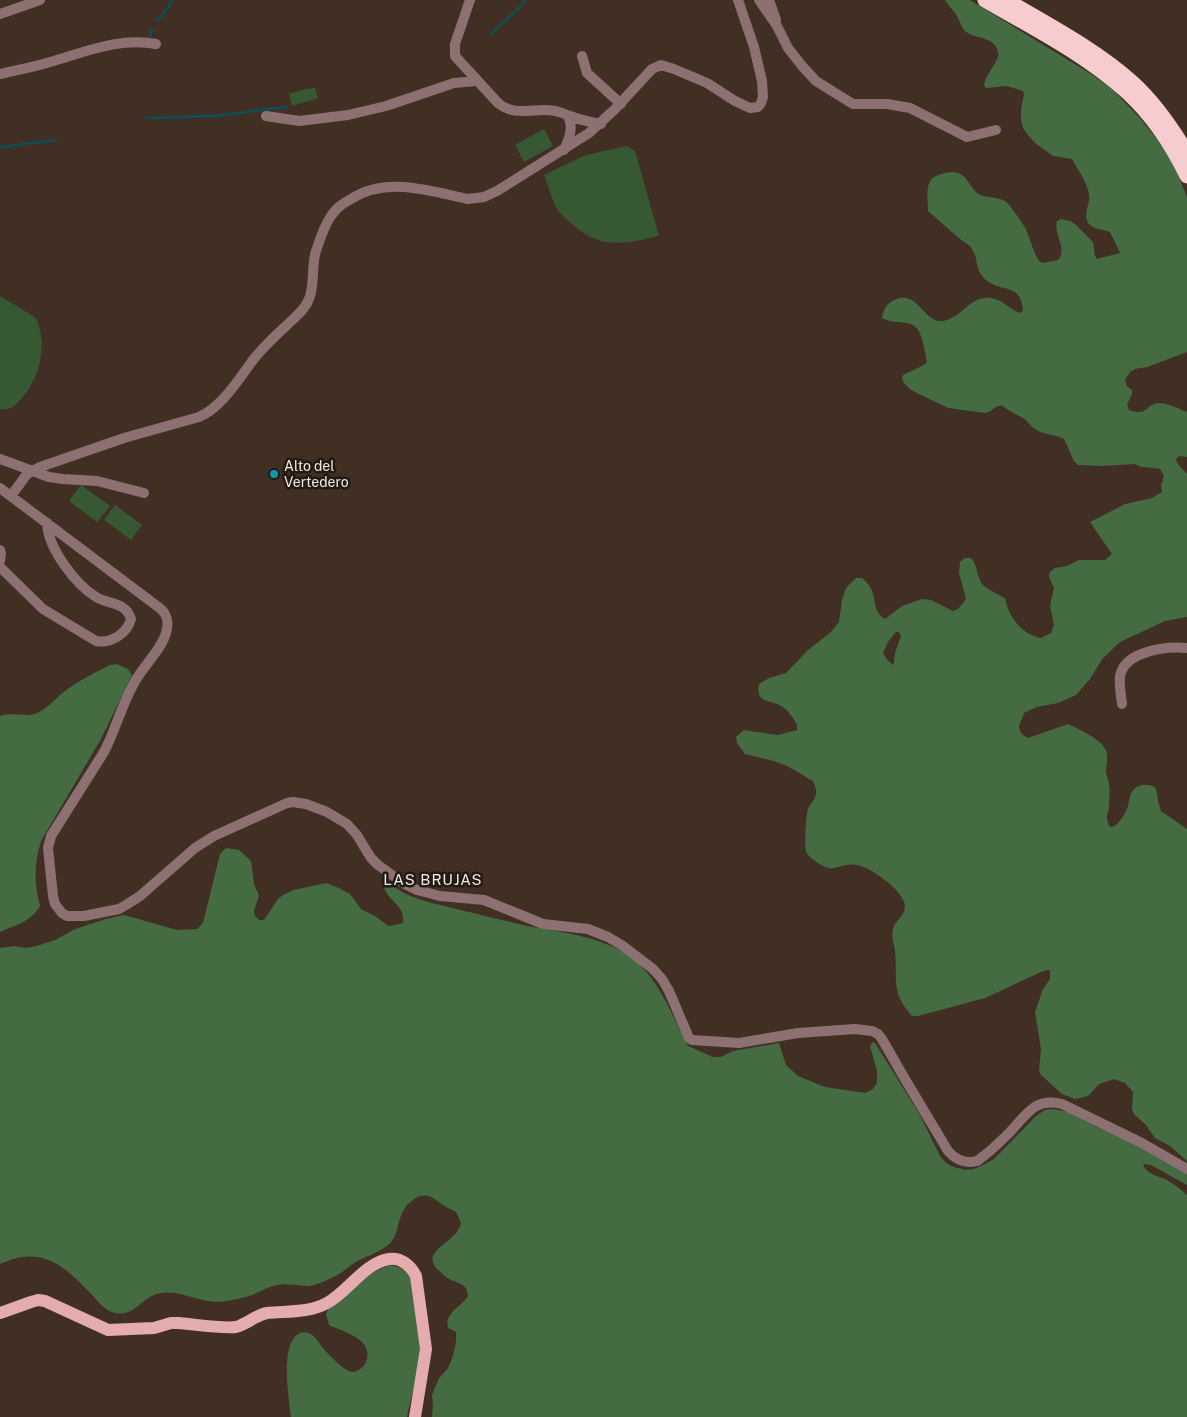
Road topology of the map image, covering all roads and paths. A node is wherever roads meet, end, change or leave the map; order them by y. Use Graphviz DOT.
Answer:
graph roads {
  1 [pos="40,0"];
  2 [pos="470,0"];
  3 [pos="738,0"];
  4 [pos="759,0"];
  5 [pos="769,0"];
  6 [pos="985,0"];
  7 [pos="1006,0"];
  8 [pos="0,14"];
  9 [pos="776,26"];
  10 [pos="156,44"];
  11 [pos="582,56"];
  12 [pos="1,74"];
  13 [pos="477,81"];
  14 [pos="621,104"];
  15 [pos="266,116"];
  16 [pos="568,116"];
  17 [pos="601,124"];
  18 [pos="996,130"];
  19 [pos="564,150"];
  20 [pos="1187,152"];
  21 [pos="1187,176"];
  22 [pos="0,459"];
  23 [pos="30,471"];
  24 [pos="0,488"];
  25 [pos="144,493"];
  26 [pos="11,496"];
  27 [pos="47,523"];
  28 [pos="0,550"];
  29 [pos="0,561"];
  30 [pos="0,567"];
  31 [pos="1187,648"];
  32 [pos="1122,704"];
  33 [pos="1187,1169"];
  34 [pos="0,1313"];
  35 [pos="415,1417"];
  1 -- 8 [label="street"];
  2 -- 13 [label="street"];
  3 -- 14 [label="street"];
  4 -- 9 [label="street"];
  5 -- 9 [label="street"];
  6 -- 21 [label="highway"];
  7 -- 20 [label="highway"];
  9 -- 18 [label="street"];
  10 -- 12 [label="street"];
  11 -- 14 [label="street"];
  13 -- 15 [label="street"];
  13 -- 16 [label="street"];
  14 -- 17 [label="street"];
  16 -- 17 [label="street"];
  16 -- 19 [label="street"];
  17 -- 19 [label="street"];
  19 -- 23 [label="street"];
  22 -- 23 [label="street"];
  23 -- 25 [label="street"];
  23 -- 26 [label="street"];
  24 -- 26 [label="street"];
  26 -- 27 [label="street"];
  27 -- 30 [label="street"];
  27 -- 33 [label="street"];
  28 -- 29 [label="street"];
  31 -- 32 [label="street"];
  34 -- 35 [label="main road"];
}
